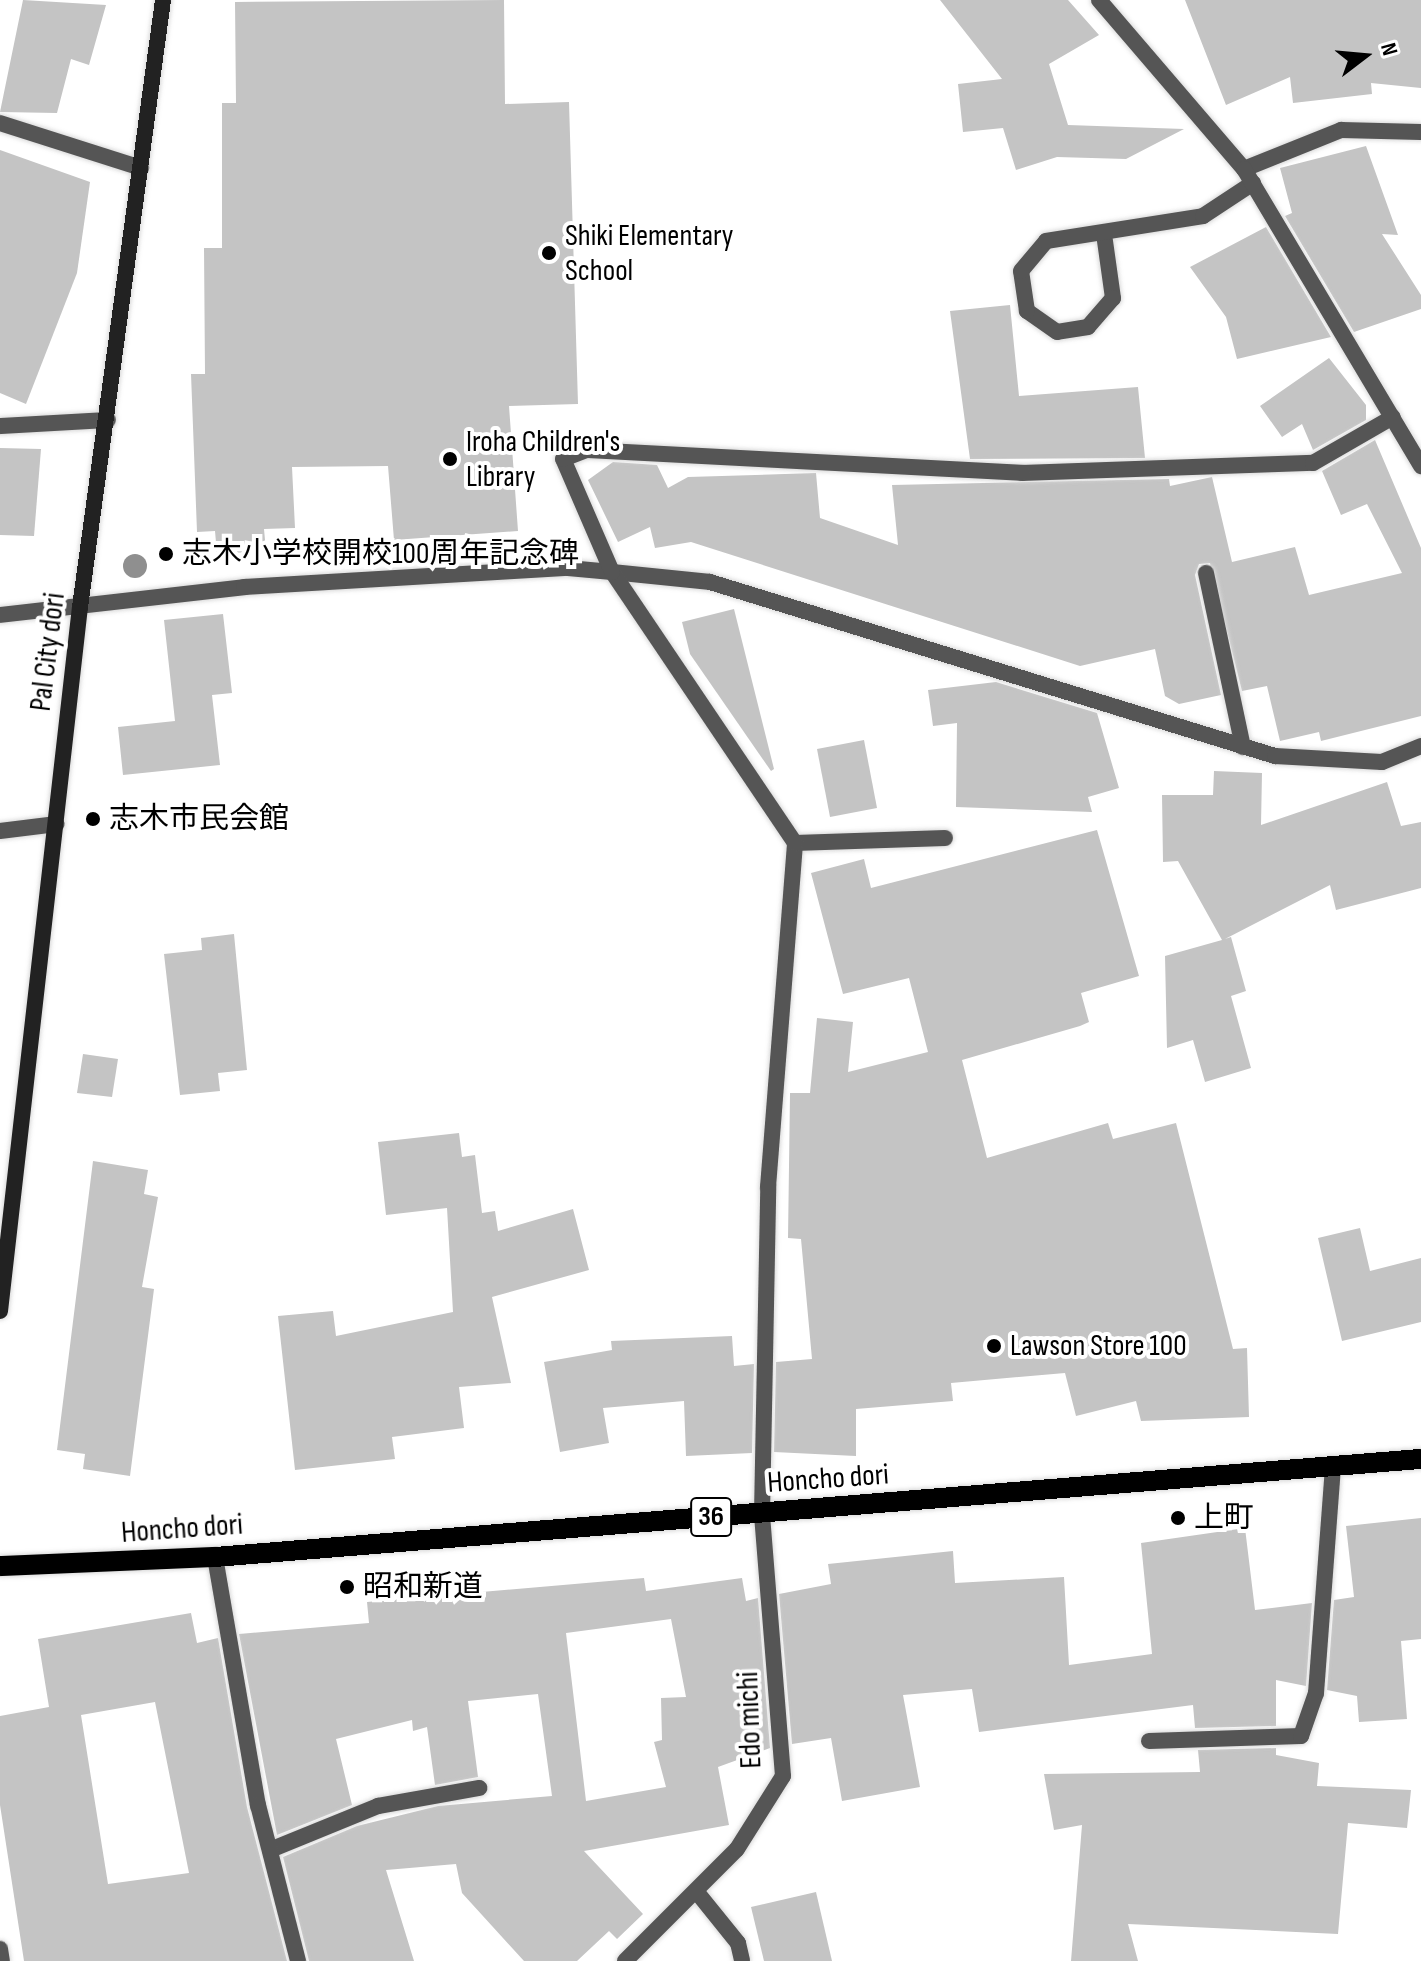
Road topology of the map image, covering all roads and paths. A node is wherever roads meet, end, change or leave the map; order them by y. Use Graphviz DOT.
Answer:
graph roads {
  1 [pos="163,0"];
  2 [pos="1099,0"];
  3 [pos="0,123"];
  4 [pos="1421,132"];
  5 [pos="141,168"];
  6 [pos="1249,176"];
  7 [pos="1104,234"];
  8 [pos="1393,417"];
  9 [pos="108,420"];
  10 [pos="0,426"];
  11 [pos="1421,466"];
  12 [pos="612,572"];
  13 [pos="1206,573"];
  14 [pos="80,607"];
  15 [pos="0,615"];
  16 [pos="1421,746"];
  17 [pos="1243,747"];
  18 [pos="57,824"];
  19 [pos="2,836"];
  20 [pos="945,838"];
  21 [pos="795,843"];
  22 [pos="0,1311"];
  23 [pos="1421,1459"];
  24 [pos="1333,1467"];
  25 [pos="762,1514"];
  26 [pos="215,1557"];
  27 [pos="0,1566"];
  28 [pos="1149,1741"];
  29 [pos="479,1788"];
  30 [pos="270,1850"];
  31 [pos="696,1891"];
  32 [pos="0,1949"];
  33 [pos="2,1961"];
  34 [pos="298,1961"];
  35 [pos="625,1961"];
  36 [pos="742,1961"];
  1 -- 5 [label="street, Pal City dori"];
  2 -- 6 [label="street"];
  3 -- 5 [label="street"];
  4 -- 6 [label="street"];
  5 -- 9 [label="street, Pal City dori"];
  6 -- 7 [label="street"];
  6 -- 8 [label="street"];
  7 -- 7 [label="street"];
  8 -- 11 [label="street"];
  8 -- 12 [label="street"];
  9 -- 10 [label="street"];
  9 -- 14 [label="street, Pal City dori"];
  12 -- 14 [label="street"];
  12 -- 17 [label="street"];
  12 -- 21 [label="street"];
  13 -- 17 [label="street"];
  14 -- 15 [label="street"];
  14 -- 18 [label="street, Pal City dori"];
  16 -- 17 [label="street"];
  18 -- 19 [label="street"];
  18 -- 22 [label="street, Pal City dori"];
  20 -- 21 [label="street"];
  21 -- 25 [label="street, Edo michi"];
  23 -- 24 [label="main road, Honcho dori / 36"];
  24 -- 25 [label="main road, Honcho dori / 36"];
  24 -- 28 [label="street"];
  25 -- 26 [label="main road, Honcho dori / 36"];
  25 -- 31 [label="street, Edo michi"];
  26 -- 27 [label="main road, Honcho dori / 36"];
  26 -- 30 [label="street"];
  29 -- 30 [label="street"];
  30 -- 34 [label="street"];
  31 -- 35 [label="street, Edo michi"];
  31 -- 36 [label="street"];
  32 -- 33 [label="street"];
}
